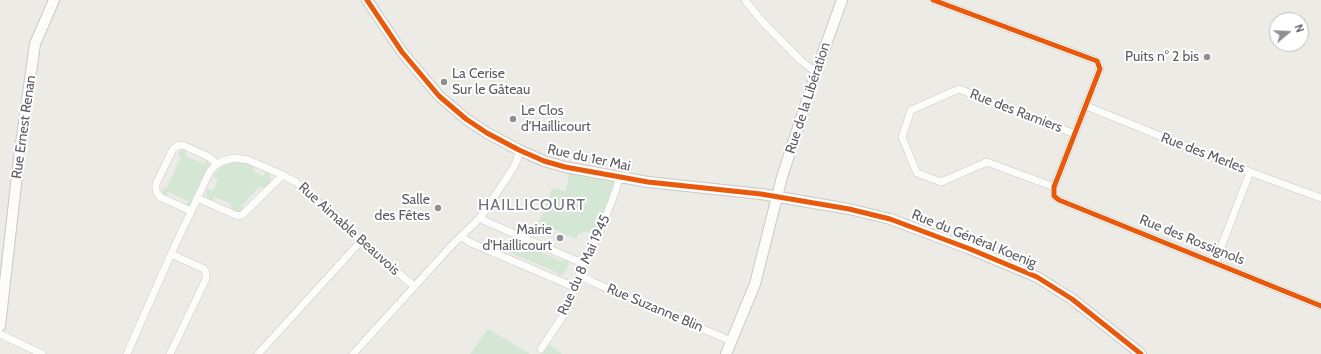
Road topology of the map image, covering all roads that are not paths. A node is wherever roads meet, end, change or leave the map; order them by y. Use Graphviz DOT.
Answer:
graph roads {
  1 [pos="54,0"];
  2 [pos="367,0"];
  3 [pos="746,0"];
  4 [pos="842,0"];
  5 [pos="933,0"];
  6 [pos="816,72"];
  7 [pos="1086,106"];
  8 [pos="1075,134"];
  9 [pos="519,150"];
  10 [pos="216,164"];
  11 [pos="1250,172"];
  12 [pos="282,175"];
  13 [pos="620,177"];
  14 [pos="1054,187"];
  15 [pos="777,196"];
  16 [pos="197,198"];
  17 [pos="1321,198"];
  18 [pos="191,211"];
  19 [pos="480,218"];
  20 [pos="461,236"];
  21 [pos="361,241"];
  22 [pos="171,254"];
  23 [pos="584,262"];
  24 [pos="1215,263"];
  25 [pos="579,275"];
  26 [pos="414,286"];
  27 [pos="574,287"];
  28 [pos="1321,306"];
  29 [pos="0,326"];
  30 [pos="0,334"];
  31 [pos="732,341"];
  32 [pos="542,349"];
  33 [pos="42,354"];
  34 [pos="127,354"];
  35 [pos="170,354"];
  36 [pos="258,354"];
  37 [pos="353,354"];
  38 [pos="726,354"];
  39 [pos="1141,354"];
  1 -- 29 [label="street, Rue Ernest Renan"];
  2 -- 9 [label="street, Rue du 1er Mai"];
  3 -- 6 [label="street"];
  4 -- 6 [label="street, Rue de la Libération"];
  5 -- 7 [label="street"];
  6 -- 15 [label="street, Rue de la Libération"];
  7 -- 8 [label="street"];
  7 -- 11 [label="street, Rue des Merles"];
  8 -- 14 [label="street"];
  8 -- 14 [label="street, Rue des Ramiers"];
  9 -- 13 [label="street, Rue du 1er Mai"];
  9 -- 19 [label="street"];
  10 -- 12 [label="street, Rue Aimable Beauvois"];
  10 -- 16 [label="street"];
  10 -- 18 [label="street"];
  11 -- 17 [label="street, Rue des Merles"];
  11 -- 24 [label="street"];
  12 -- 16 [label="street"];
  12 -- 21 [label="street, Rue Aimable Beauvois"];
  13 -- 15 [label="street, Rue du 1er Mai"];
  13 -- 23 [label="street, Rue du 8 Mai 1945"];
  14 -- 24 [label="street, Rue des Rossignols"];
  15 -- 31 [label="street, Rue de la Libération"];
  15 -- 39 [label="street, Rue du Général Koenig"];
  16 -- 18 [label="street"];
  18 -- 22 [label="street"];
  19 -- 20 [label="street"];
  19 -- 23 [label="street"];
  20 -- 26 [label="street"];
  20 -- 27 [label="street"];
  21 -- 26 [label="street, Rue Aimable Beauvois"];
  21 -- 36 [label="street"];
  22 -- 34 [label="street"];
  22 -- 35 [label="street"];
  23 -- 25 [label="street, Rue du 8 Mai 1945"];
  24 -- 28 [label="street, Rue des Rossignols"];
  25 -- 27 [label="street, Rue du 8 Mai 1945"];
  25 -- 31 [label="street, Rue Suzanne Blin"];
  26 -- 37 [label="street"];
  27 -- 32 [label="street, Rue du 8 Mai 1945"];
  30 -- 33 [label="street"];
  31 -- 38 [label="street, Rue de la Libération"];
}
